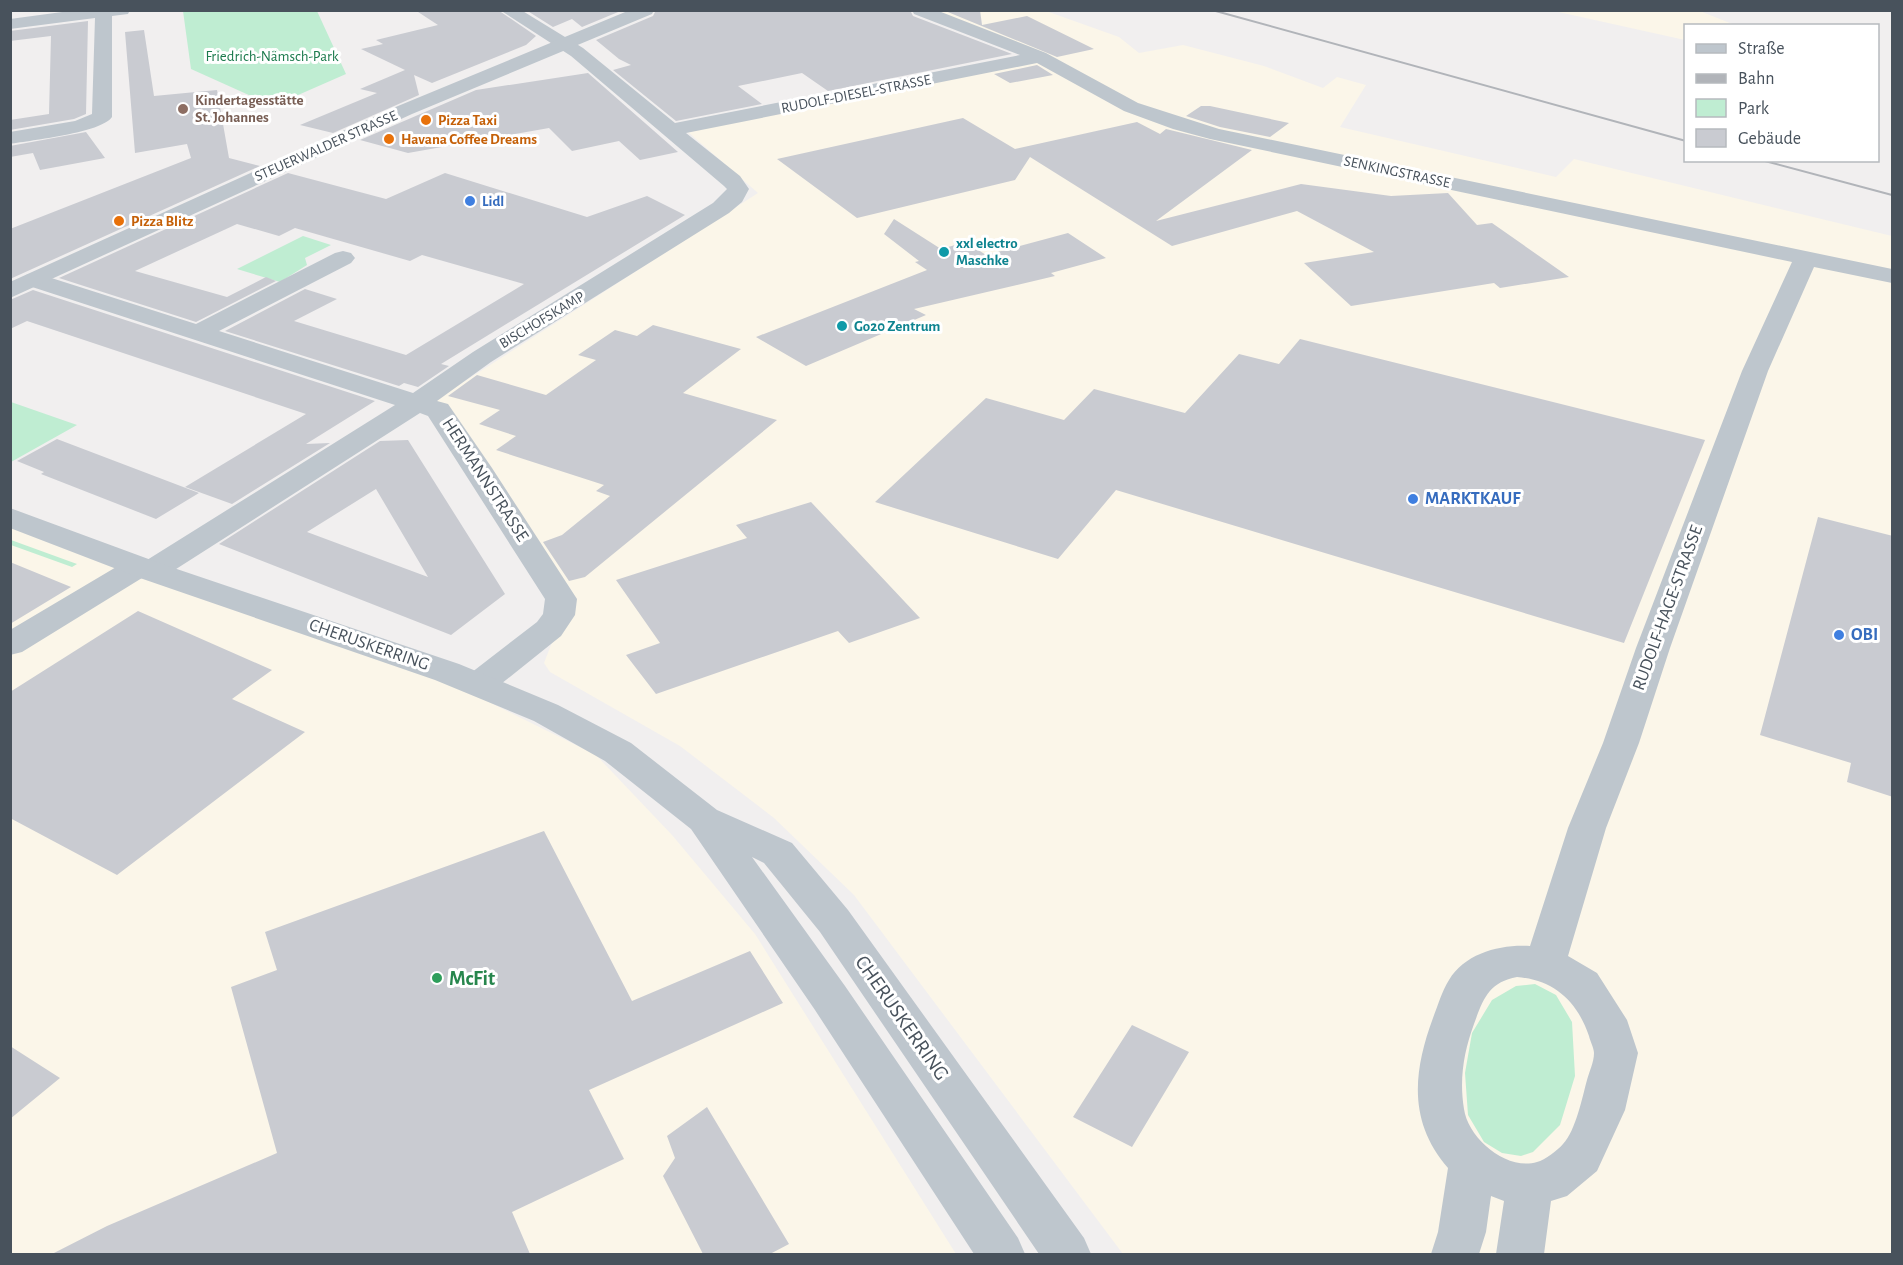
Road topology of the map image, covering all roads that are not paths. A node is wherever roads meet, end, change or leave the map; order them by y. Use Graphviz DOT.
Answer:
graph roads {
  1 [pos="508,10"];
  2 [pos="646,10"];
  3 [pos="920,10"];
  4 [pos="111,11"];
  5 [pos="10,24"];
  6 [pos="563,42"];
  7 [pos="1040,57"];
  8 [pos="671,130"];
  9 [pos="10,138"];
  10 [pos="343,258"];
  11 [pos="1806,258"];
  12 [pos="1893,276"];
  13 [pos="22,286"];
  14 [pos="199,332"];
  15 [pos="414,402"];
  16 [pos="10,517"];
  17 [pos="145,569"];
  18 [pos="10,645"];
  19 [pos="479,684"];
  20 [pos="704,819"];
  21 [pos="1545,963"];
  22 [pos="1472,1163"];
  23 [pos="1530,1184"];
  24 [pos="1001,1254"];
  25 [pos="1067,1254"];
  26 [pos="1455,1254"];
  27 [pos="1520,1254"];
  1 -- 6 [label="street, BISCHOFSKAMP"];
  2 -- 6 [label="street, STEUERWALDER STRASSE"];
  3 -- 7 [label="street, SENKINGSTRASSE"];
  4 -- 5 [label="street"];
  4 -- 9 [label="street"];
  6 -- 8 [label="street, BISCHOFSKAMP"];
  6 -- 13 [label="street, STEUERWALDER STRASSE"];
  7 -- 8 [label="street, RUDOLF-DIESEL-STRASSE"];
  7 -- 11 [label="street, SENKINGSTRASSE"];
  8 -- 15 [label="street, BISCHOFSKAMP"];
  10 -- 14 [label="street"];
  11 -- 12 [label="street, SENKINGSTRASSE"];
  11 -- 21 [label="street, RUDOLF-HAGE-STRASSE"];
  13 -- 14 [label="street, HERMANNSTRASSE"];
  14 -- 15 [label="street, HERMANNSTRASSE"];
  15 -- 17 [label="street, BISCHOFSKAMP"];
  15 -- 19 [label="street, HERMANNSTRASSE"];
  16 -- 17 [label="street, CHERUSKERRING"];
  17 -- 18 [label="street, BISCHOFSKAMP"];
  17 -- 19 [label="street, CHERUSKERRING"];
  19 -- 20 [label="street, CHERUSKERRING"];
  20 -- 24 [label="street, CHERUSKERRING"];
  20 -- 25 [label="street, CHERUSKERRING"];
  21 -- 22 [label="street"];
  21 -- 23 [label="street"];
  22 -- 23 [label="street"];
  22 -- 26 [label="street"];
  23 -- 27 [label="street"];
}
